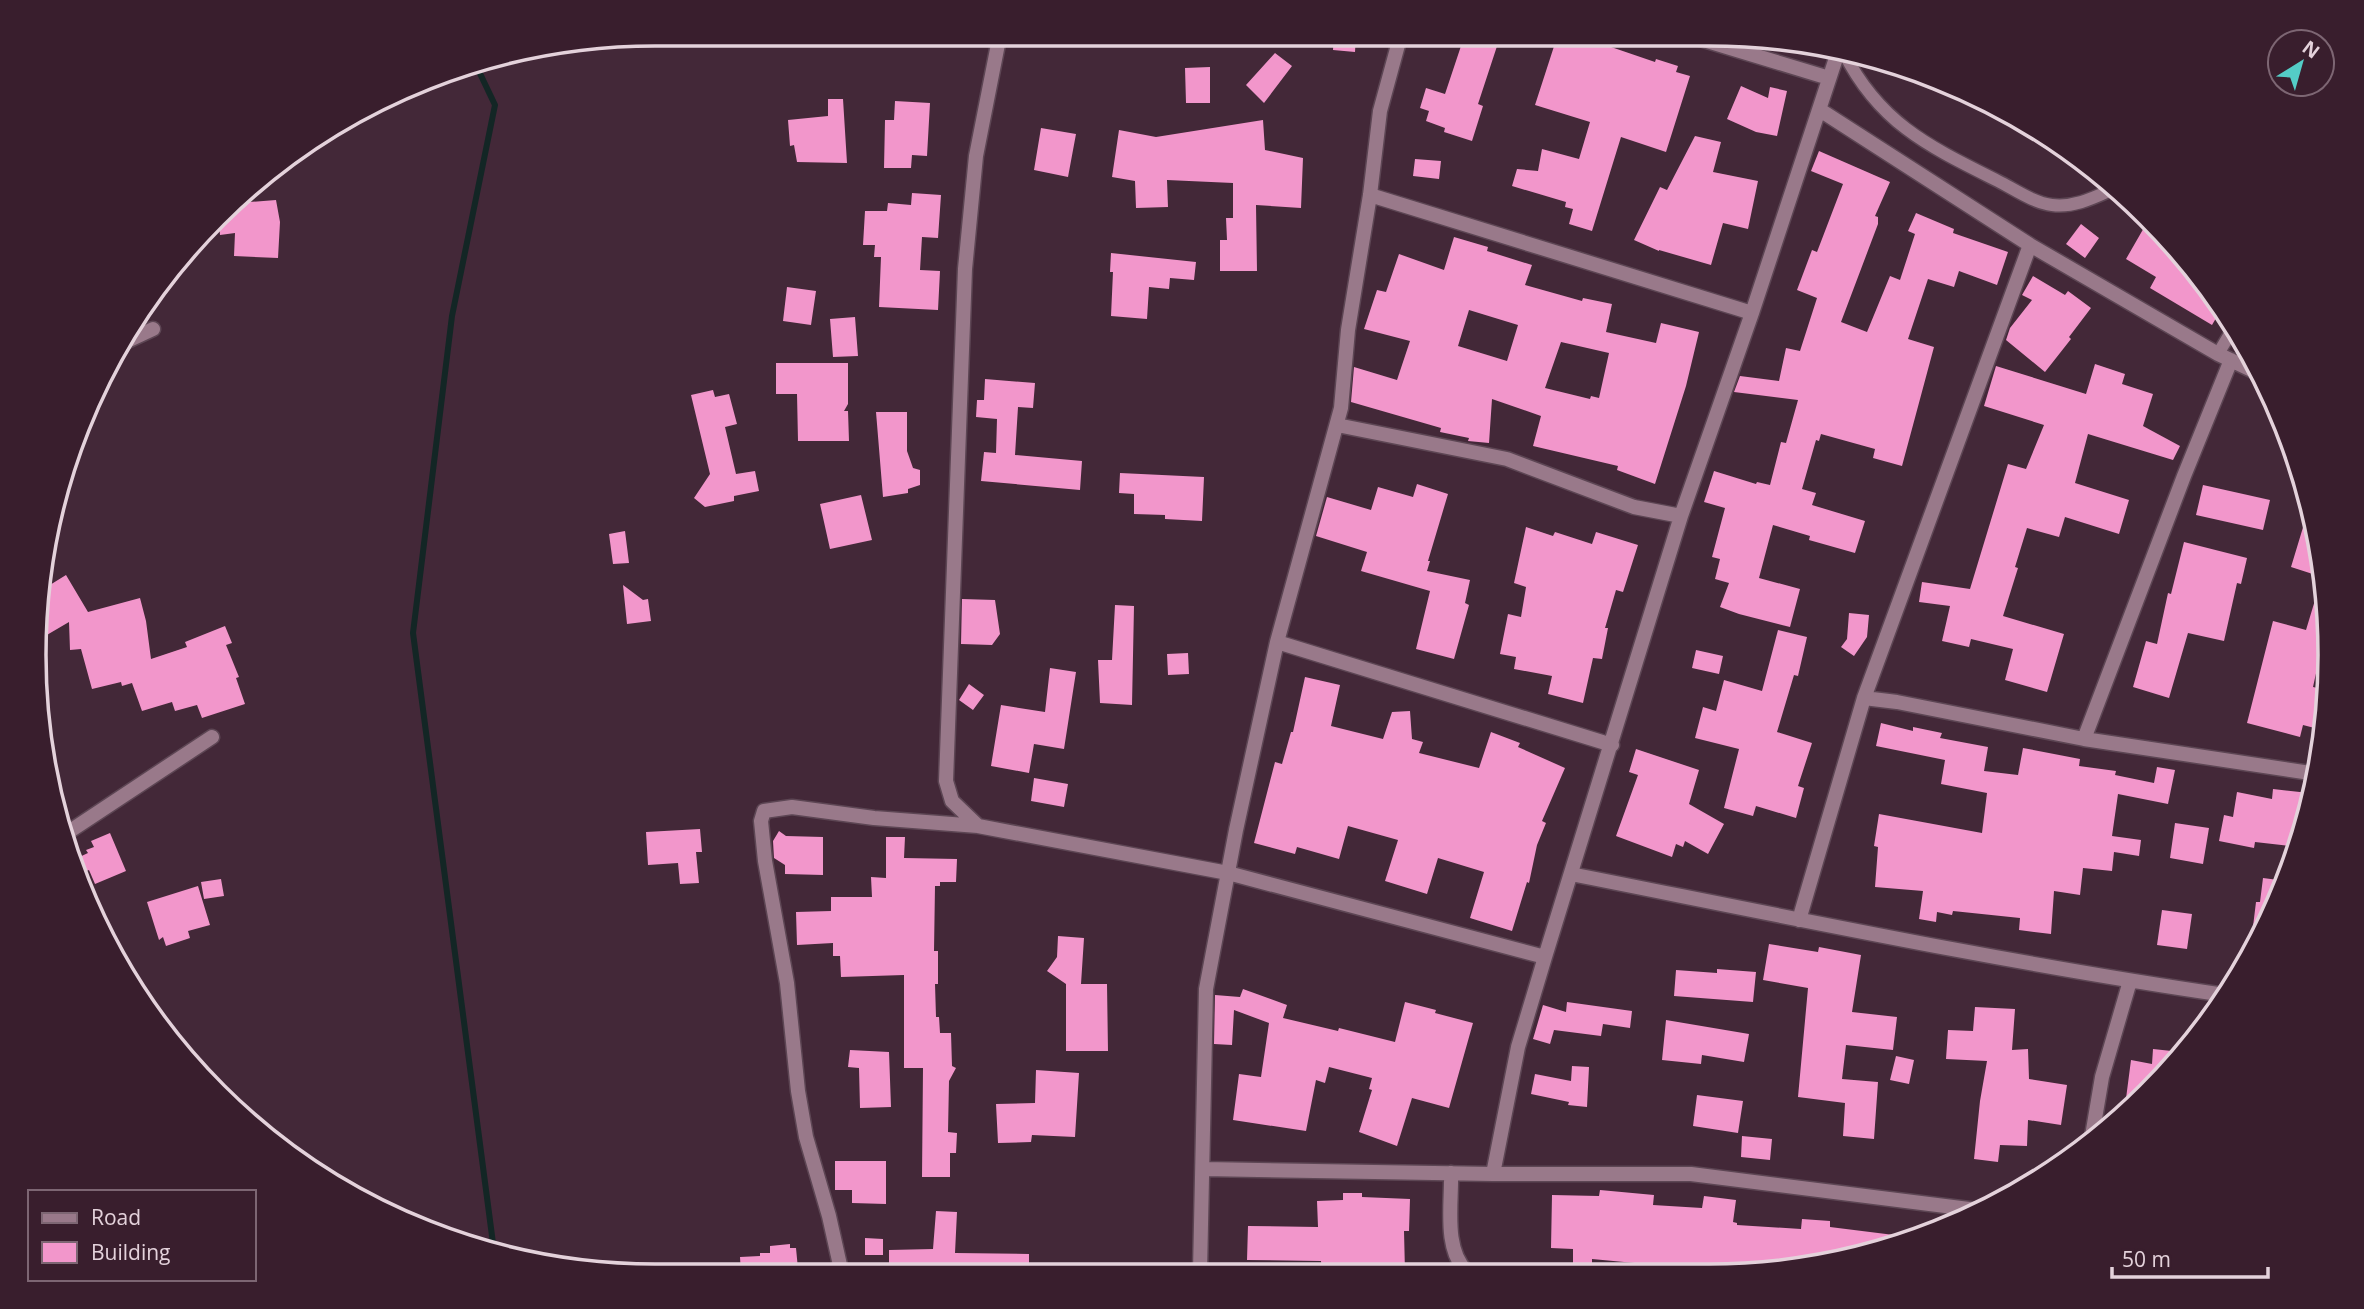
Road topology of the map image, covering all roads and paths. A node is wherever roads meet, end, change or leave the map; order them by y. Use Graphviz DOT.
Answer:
graph roads {
  1 [pos="998,46"];
  2 [pos="1398,46"];
  3 [pos="1725,46"];
  4 [pos="1836,59"];
  5 [pos="1848,62"];
  6 [pos="1829,78"];
  7 [pos="1820,110"];
  8 [pos="2106,193"];
  9 [pos="1370,195"];
  10 [pos="2030,245"];
  11 [pos="1752,313"];
  12 [pos="153,330"];
  13 [pos="135,338"];
  14 [pos="2230,339"];
  15 [pos="2225,357"];
  16 [pos="2246,367"];
  17 [pos="1337,425"];
  18 [pos="1681,516"];
  19 [pos="1276,642"];
  20 [pos="1864,698"];
  21 [pos="212,737"];
  22 [pos="2084,739"];
  23 [pos="1612,745"];
  24 [pos="2307,773"];
  25 [pos="978,825"];
  26 [pos="71,829"];
  27 [pos="1228,873"];
  28 [pos="1571,874"];
  29 [pos="1799,920"];
  30 [pos="1545,957"];
  31 [pos="2130,981"];
  32 [pos="2216,994"];
  33 [pos="2094,1127"];
  34 [pos="1204,1169"];
  35 [pos="1451,1173"];
  36 [pos="1493,1174"];
  37 [pos="1963,1208"];
  38 [pos="840,1264"];
  39 [pos="1200,1264"];
  40 [pos="1460,1264"];
  1 -- 25 [label="street"];
  2 -- 9 [label="street"];
  3 -- 6 [label="street"];
  4 -- 6 [label="street"];
  5 -- 8 [label="lane"];
  6 -- 7 [label="street"];
  7 -- 10 [label="street"];
  7 -- 11 [label="street"];
  9 -- 11 [label="street"];
  9 -- 17 [label="street"];
  10 -- 15 [label="street"];
  10 -- 20 [label="street"];
  11 -- 18 [label="street"];
  12 -- 13 [label="street"];
  14 -- 15 [label="lane"];
  15 -- 16 [label="street"];
  15 -- 22 [label="street"];
  17 -- 18 [label="street"];
  17 -- 19 [label="street"];
  18 -- 23 [label="street"];
  19 -- 23 [label="street"];
  19 -- 27 [label="street"];
  20 -- 22 [label="street"];
  20 -- 29 [label="street"];
  21 -- 26 [label="street"];
  22 -- 24 [label="street"];
  23 -- 28 [label="street"];
  25 -- 27 [label="street"];
  25 -- 38 [label="street"];
  27 -- 30 [label="street"];
  27 -- 34 [label="street"];
  28 -- 29 [label="street"];
  28 -- 30 [label="street"];
  29 -- 31 [label="street"];
  30 -- 36 [label="street"];
  31 -- 32 [label="street"];
  31 -- 33 [label="street"];
  34 -- 35 [label="street"];
  34 -- 39 [label="street"];
  35 -- 36 [label="street"];
  35 -- 40 [label="street"];
  36 -- 37 [label="street"];
}
